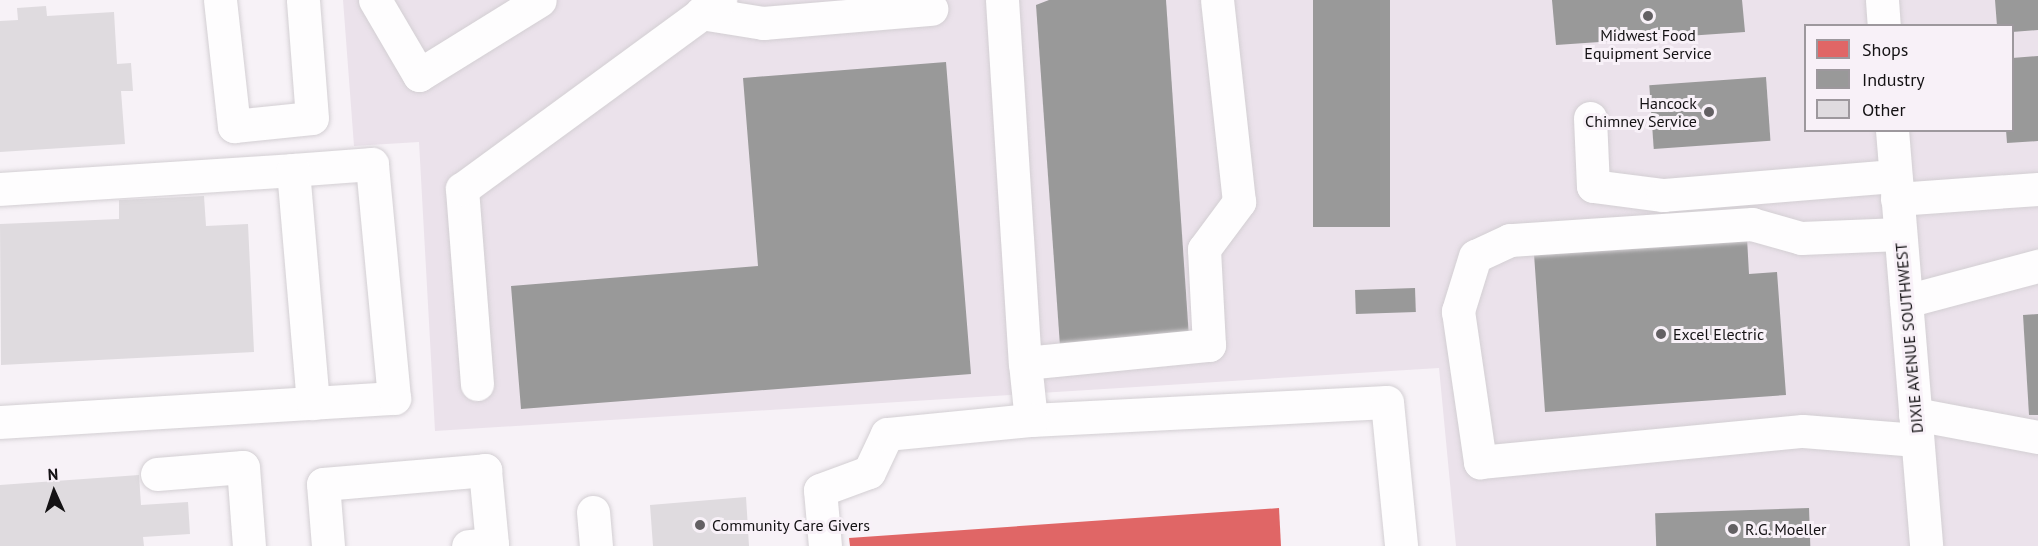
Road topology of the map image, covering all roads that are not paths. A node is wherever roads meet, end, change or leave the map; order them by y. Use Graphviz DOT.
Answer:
graph roads {
  1 [pos="220,0"];
  2 [pos="303,0"];
  3 [pos="375,0"];
  4 [pos="540,0"];
  5 [pos="1002,0"];
  6 [pos="1217,0"];
  7 [pos="1882,0"];
  8 [pos="710,7"];
  9 [pos="931,9"];
  10 [pos="1884,24"];
  11 [pos="1590,118"];
  12 [pos="1892,132"];
  13 [pos="293,170"];
  14 [pos="1896,188"];
  15 [pos="0,189"];
  16 [pos="2038,189"];
  17 [pos="1900,234"];
  18 [pos="2038,266"];
  19 [pos="1906,301"];
  20 [pos="1025,363"];
  21 [pos="477,384"];
  22 [pos="313,403"];
  23 [pos="1031,420"];
  24 [pos="0,422"];
  25 [pos="1916,427"];
  26 [pos="2038,437"];
  27 [pos="157,474"];
  28 [pos="593,512"];
  29 [pos="249,546"];
  30 [pos="327,546"];
  31 [pos="468,546"];
  32 [pos="596,546"];
  33 [pos="825,546"];
  34 [pos="1401,546"];
  35 [pos="1926,546"];
  1 -- 2 [label="street"];
  3 -- 4 [label="street"];
  5 -- 20 [label="street"];
  6 -- 20 [label="street"];
  7 -- 10 [label="street"];
  8 -- 9 [label="street"];
  8 -- 21 [label="street"];
  11 -- 14 [label="street"];
  12 -- 14 [label="street, DIXIE AVENUE SOUTHWEST"];
  13 -- 15 [label="street"];
  13 -- 22 [label="street"];
  13 -- 22 [label="street"];
  14 -- 16 [label="street"];
  14 -- 17 [label="street, DIXIE AVENUE SOUTHWEST"];
  17 -- 19 [label="street, DIXIE AVENUE SOUTHWEST"];
  17 -- 25 [label="street"];
  18 -- 19 [label="street"];
  19 -- 25 [label="street, DIXIE AVENUE SOUTHWEST"];
  20 -- 23 [label="street"];
  22 -- 24 [label="street"];
  23 -- 33 [label="street"];
  23 -- 34 [label="street"];
  25 -- 26 [label="street"];
  25 -- 35 [label="street, DIXIE AVENUE SOUTHWEST"];
  27 -- 29 [label="street"];
  28 -- 32 [label="street"];
  30 -- 31 [label="street"];
}
